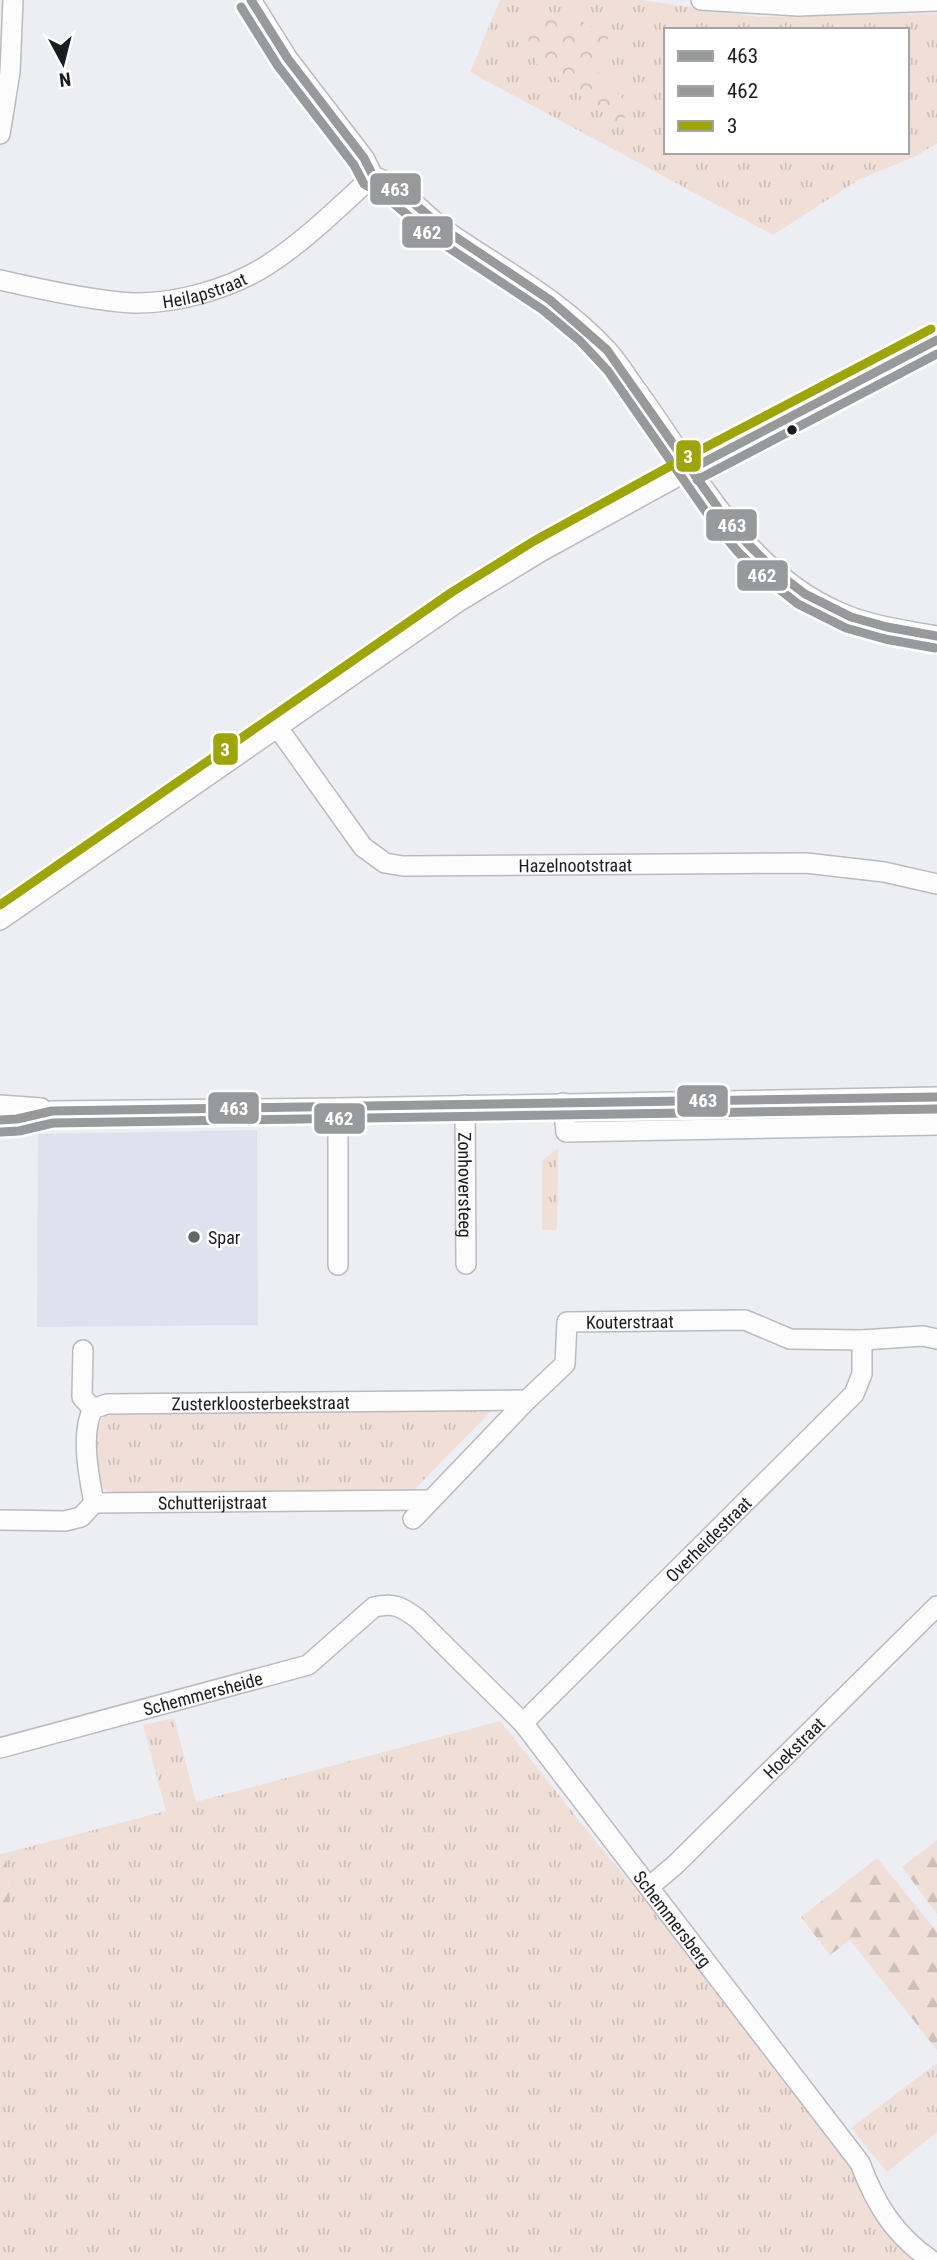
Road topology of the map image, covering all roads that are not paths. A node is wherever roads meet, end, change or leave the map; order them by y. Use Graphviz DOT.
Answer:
graph roads {
  1 [pos="13,0"];
  2 [pos="251,0"];
  3 [pos="701,0"];
  4 [pos="937,1"];
  5 [pos="0,134"];
  6 [pos="373,176"];
  7 [pos="0,280"];
  8 [pos="937,340"];
  9 [pos="691,469"];
  10 [pos="937,636"];
  11 [pos="278,728"];
  12 [pos="937,884"];
  13 [pos="0,920"];
  14 [pos="937,1097"];
  15 [pos="790,1098"];
  16 [pos="564,1103"];
  17 [pos="0,1105"];
  18 [pos="465,1105"];
  19 [pos="338,1108"];
  20 [pos="52,1111"];
  21 [pos="0,1120"];
  22 [pos="937,1125"];
  23 [pos="790,1128"];
  24 [pos="466,1264"];
  25 [pos="338,1265"];
  26 [pos="937,1339"];
  27 [pos="862,1340"];
  28 [pos="83,1350"];
  29 [pos="527,1400"];
  30 [pos="93,1409"];
  31 [pos="430,1500"];
  32 [pos="94,1503"];
  33 [pos="413,1519"];
  34 [pos="0,1520"];
  35 [pos="386,1604"];
  36 [pos="937,1606"];
  37 [pos="523,1723"];
  38 [pos="0,1748"];
  39 [pos="649,1887"];
  40 [pos="931,2260"];
  1 -- 5 [label="street"];
  2 -- 6 [label="street"];
  3 -- 4 [label="street"];
  6 -- 7 [label="street, Heilapstraat"];
  6 -- 9 [label="street"];
  8 -- 9 [label="street"];
  9 -- 10 [label="street"];
  9 -- 11 [label="street"];
  11 -- 12 [label="street, Hazelnootstraat"];
  11 -- 13 [label="street"];
  14 -- 15 [label="street"];
  15 -- 16 [label="street"];
  15 -- 23 [label="street"];
  16 -- 18 [label="street"];
  16 -- 23 [label="street"];
  17 -- 20 [label="street"];
  18 -- 19 [label="street"];
  18 -- 24 [label="street, Zonhoversteeg"];
  19 -- 20 [label="street"];
  19 -- 25 [label="street"];
  20 -- 21 [label="street"];
  22 -- 23 [label="street"];
  26 -- 27 [label="street"];
  27 -- 29 [label="street, Kouterstraat"];
  27 -- 37 [label="street, Overheidestraat"];
  28 -- 30 [label="street"];
  29 -- 30 [label="street, Zusterkloosterbeekstraat"];
  29 -- 31 [label="street, Kouterstraat"];
  30 -- 32 [label="street"];
  31 -- 32 [label="street, Schutterijstraat"];
  31 -- 33 [label="street, Kouterstraat"];
  32 -- 34 [label="street"];
  35 -- 37 [label="street, Schemmersberg"];
  35 -- 38 [label="street, Schemmersheide"];
  36 -- 39 [label="street, Hoekstraat"];
  37 -- 39 [label="street, Schemmersberg"];
  39 -- 40 [label="street, Schemmersberg"];
}
